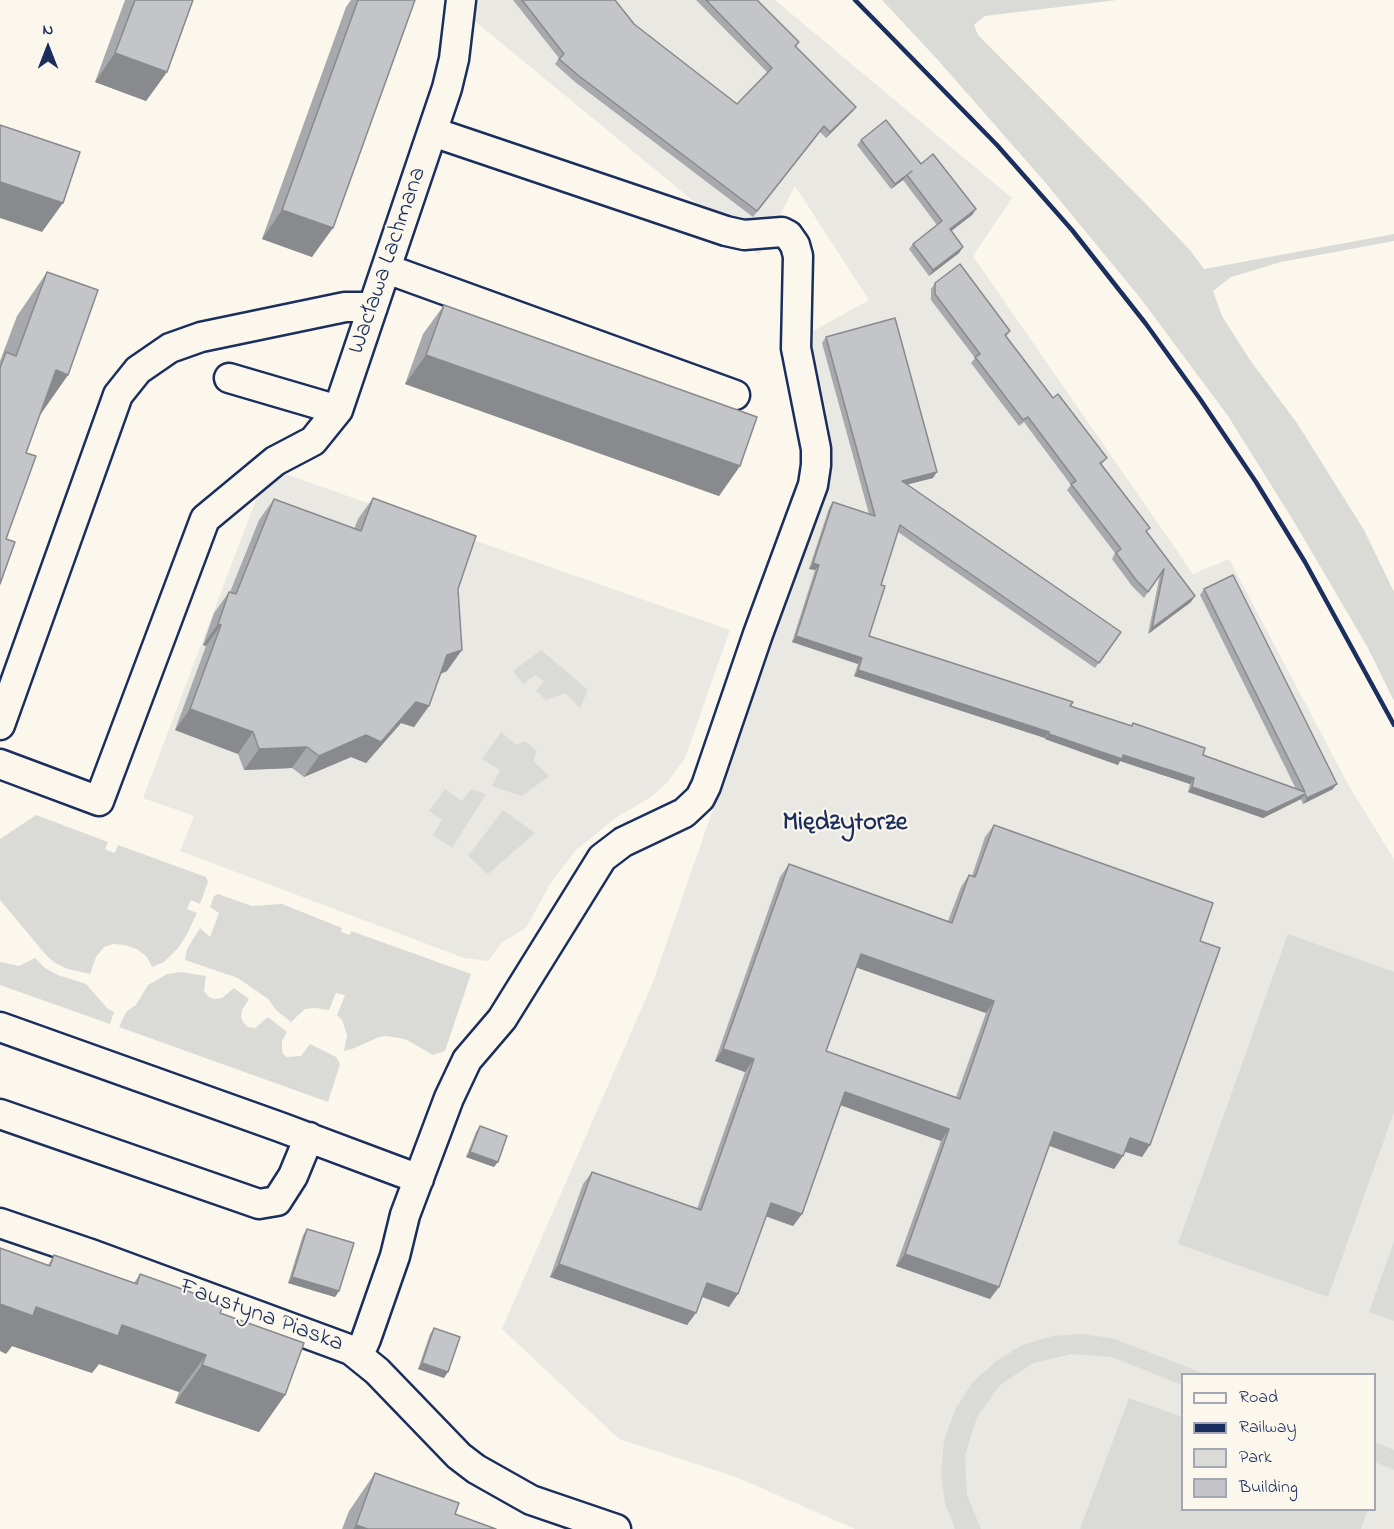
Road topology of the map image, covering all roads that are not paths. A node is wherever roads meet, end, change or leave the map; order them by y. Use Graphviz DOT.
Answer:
graph roads {
  1 [pos="461,0"];
  2 [pos="433,132"];
  3 [pos="387,269"];
  4 [pos="373,307"];
  5 [pos="229,378"];
  6 [pos="735,395"];
  7 [pos="338,410"];
  8 [pos="0,725"];
  9 [pos="0,764"];
  10 [pos="0,1027"];
  11 [pos="0,1114"];
  12 [pos="309,1137"];
  13 [pos="419,1179"];
  14 [pos="0,1223"];
  15 [pos="358,1355"];
  16 [pos="616,1529"];
  1 -- 2 [label="street, Wacława Lachmana"];
  2 -- 3 [label="street, Wacława Lachmana"];
  2 -- 13 [label="street"];
  3 -- 4 [label="street, Wacława Lachmana"];
  3 -- 6 [label="street"];
  4 -- 7 [label="street, Wacława Lachmana"];
  4 -- 8 [label="street"];
  5 -- 7 [label="street"];
  7 -- 9 [label="street"];
  10 -- 12 [label="street"];
  11 -- 12 [label="street"];
  12 -- 13 [label="street"];
  13 -- 15 [label="street"];
  14 -- 15 [label="street, Faustyna Piaska"];
  15 -- 16 [label="street, Faustyna Piaska"];
}
